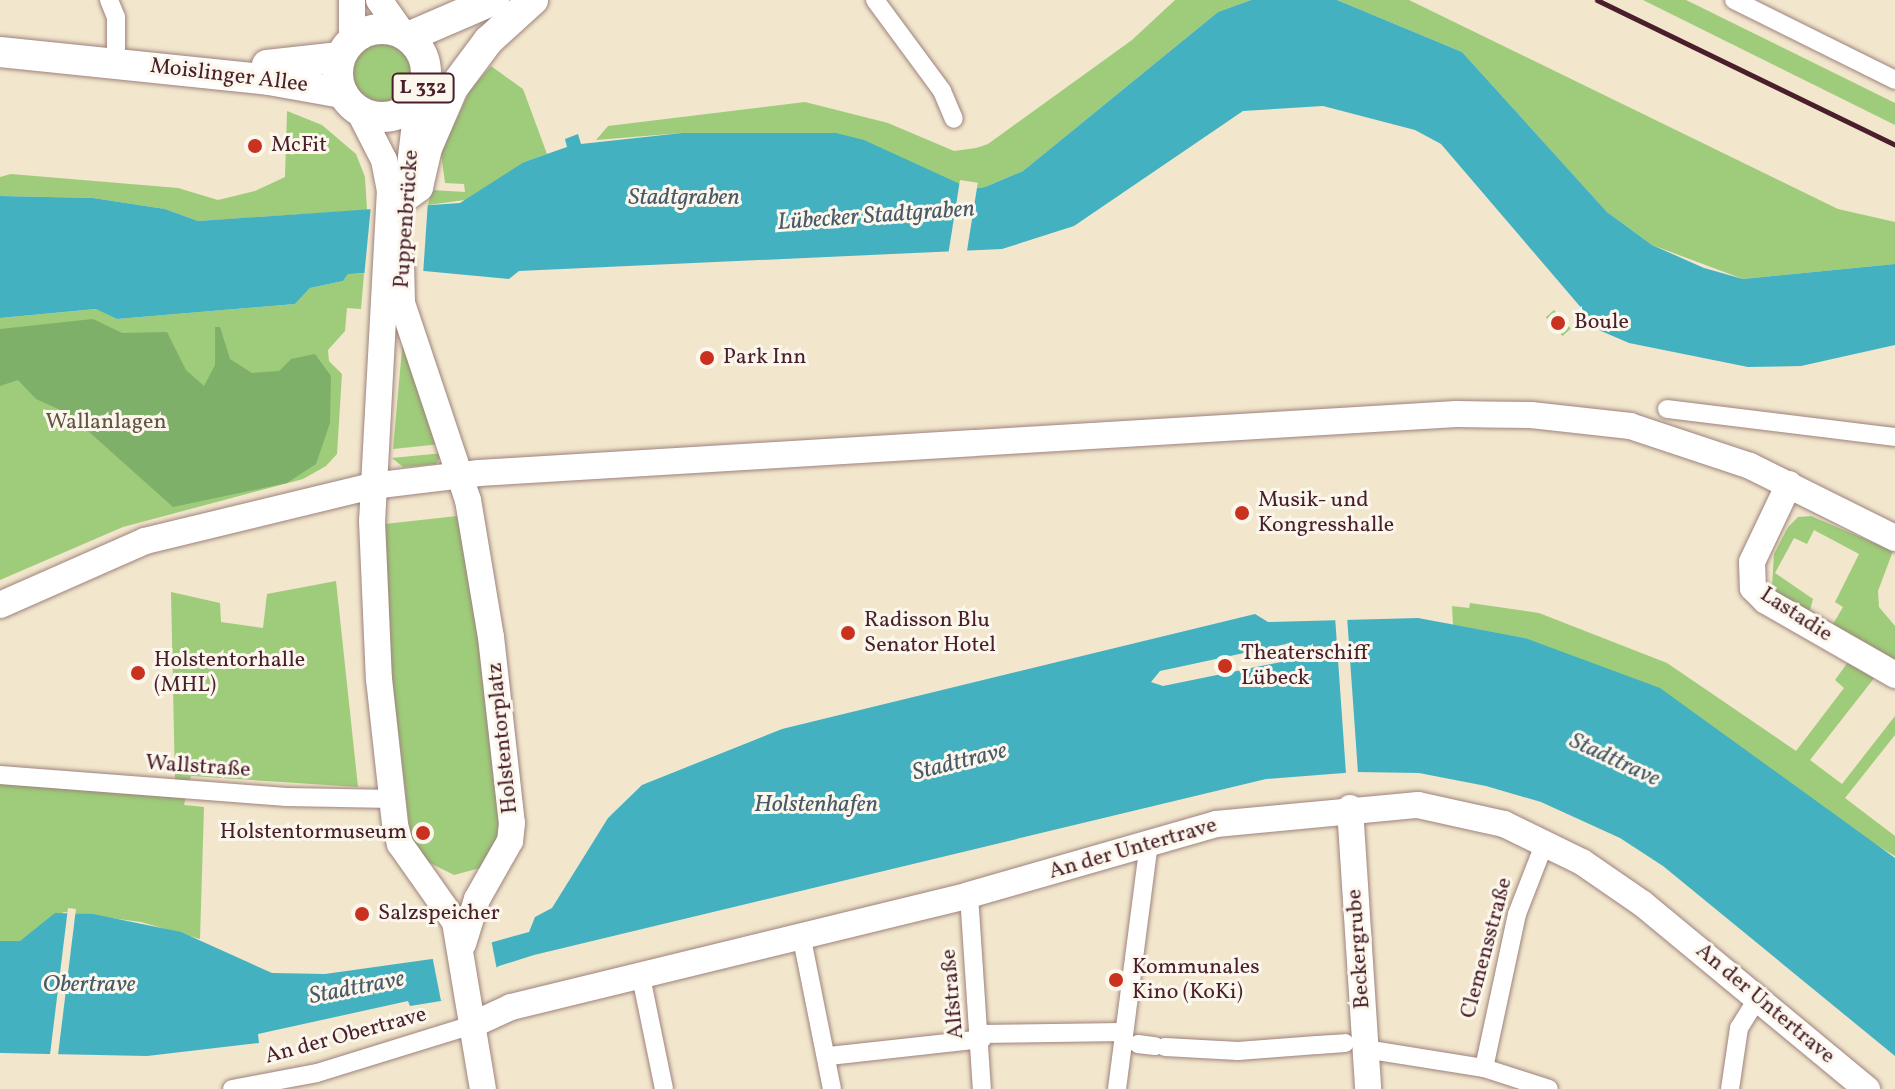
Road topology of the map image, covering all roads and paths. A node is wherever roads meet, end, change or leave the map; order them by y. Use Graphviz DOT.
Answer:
graph roads {
  1 [pos="109,0"];
  2 [pos="352,0"];
  3 [pos="379,0"];
  4 [pos="494,0"];
  5 [pos="521,0"];
  6 [pos="533,0"];
  7 [pos="875,0"];
  8 [pos="1734,0"];
  9 [pos="405,35"];
  10 [pos="0,37"];
  11 [pos="346,49"];
  12 [pos="0,52"];
  13 [pos="116,56"];
  14 [pos="1895,80"];
  15 [pos="421,92"];
  16 [pos="350,101"];
  17 [pos="954,119"];
  18 [pos="398,196"];
  19 [pos="390,285"];
  20 [pos="1667,409"];
  21 [pos="1895,437"];
  22 [pos="463,475"];
  23 [pos="1789,484"];
  24 [pos="372,486"];
  25 [pos="1895,538"];
  26 [pos="0,605"];
  27 [pos="1895,675"];
  28 [pos="0,775"];
  29 [pos="393,799"];
  30 [pos="1350,808"];
  31 [pos="1149,842"];
  32 [pos="1545,842"];
  33 [pos="969,895"];
  34 [pos="802,939"];
  35 [pos="463,945"];
  36 [pos="640,972"];
  37 [pos="1758,998"];
  38 [pos="472,1025"];
  39 [pos="982,1037"];
  40 [pos="1145,1043"];
  41 [pos="1356,1044"];
  42 [pos="829,1056"];
  43 [pos="1484,1068"];
  44 [pos="319,1081"];
  45 [pos="241,1088"];
  46 [pos="232,1089"];
  47 [pos="483,1089"];
  48 [pos="664,1089"];
  49 [pos="832,1089"];
  50 [pos="982,1089"];
  51 [pos="1117,1089"];
  52 [pos="1368,1089"];
  53 [pos="1549,1089"];
  54 [pos="1730,1089"];
  55 [pos="1867,1089"];
  1 -- 13 [label="street"];
  2 -- 11 [label="main road"];
  3 -- 9 [label="main road"];
  4 -- 9 [label="main road, L 332"];
  5 -- 15 [label="main road, L 332"];
  6 -- 18 [label="main road"];
  7 -- 17 [label="street"];
  8 -- 14 [label="street"];
  9 -- 11 [label="main road, L 332"];
  9 -- 15 [label="main road, L 332"];
  10 -- 13 [label="main road, Moislinger Allee / L 332"];
  11 -- 13 [label="main road, Moislinger Allee / L 332"];
  11 -- 16 [label="main road"];
  12 -- 13 [label="main road, Moislinger Allee / L 332"];
  13 -- 16 [label="main road, Moislinger Allee / L 332"];
  15 -- 16 [label="main road, L 332"];
  15 -- 18 [label="main road, Puppenbrücke"];
  16 -- 18 [label="main road, Puppenbrücke"];
  18 -- 19 [label="main road, Puppenbrücke"];
  19 -- 22 [label="main road, Puppenbrücke"];
  19 -- 24 [label="main road, Puppenbrücke"];
  20 -- 21 [label="street"];
  22 -- 23 [label="main road"];
  22 -- 24 [label="main road"];
  22 -- 35 [label="main road, Holstentorplatz"];
  23 -- 25 [label="main road"];
  23 -- 27 [label="main road, Lastadie"];
  24 -- 26 [label="main road"];
  24 -- 29 [label="main road"];
  28 -- 29 [label="street, Wallstraße"];
  29 -- 35 [label="main road"];
  30 -- 31 [label="main road, An der Untertrave"];
  30 -- 32 [label="main road, An der Untertrave"];
  30 -- 41 [label="main road, Beckergrube"];
  31 -- 33 [label="main road, An der Untertrave"];
  31 -- 40 [label="street"];
  32 -- 37 [label="main road, An der Untertrave"];
  32 -- 43 [label="street, Clemensstraße"];
  33 -- 34 [label="main road, An der Untertrave"];
  33 -- 39 [label="street, Alfstraße"];
  34 -- 36 [label="main road, An der Untertrave"];
  34 -- 42 [label="street"];
  35 -- 38 [label="main road"];
  36 -- 38 [label="main road, An der Untertrave"];
  36 -- 48 [label="street"];
  37 -- 54 [label="street"];
  37 -- 55 [label="main road, An der Untertrave"];
  38 -- 44 [label="street, An der Obertrave"];
  38 -- 47 [label="main road"];
  39 -- 40 [label="street"];
  39 -- 42 [label="street"];
  39 -- 50 [label="street, Alfstraße"];
  40 -- 41 [label="street"];
  40 -- 51 [label="street"];
  41 -- 43 [label="street"];
  41 -- 52 [label="main road, Beckergrube"];
  42 -- 49 [label="street"];
  43 -- 53 [label="street"];
  44 -- 45 [label="street, An der Obertrave"];
  45 -- 46 [label="street, An der Obertrave"];
}
